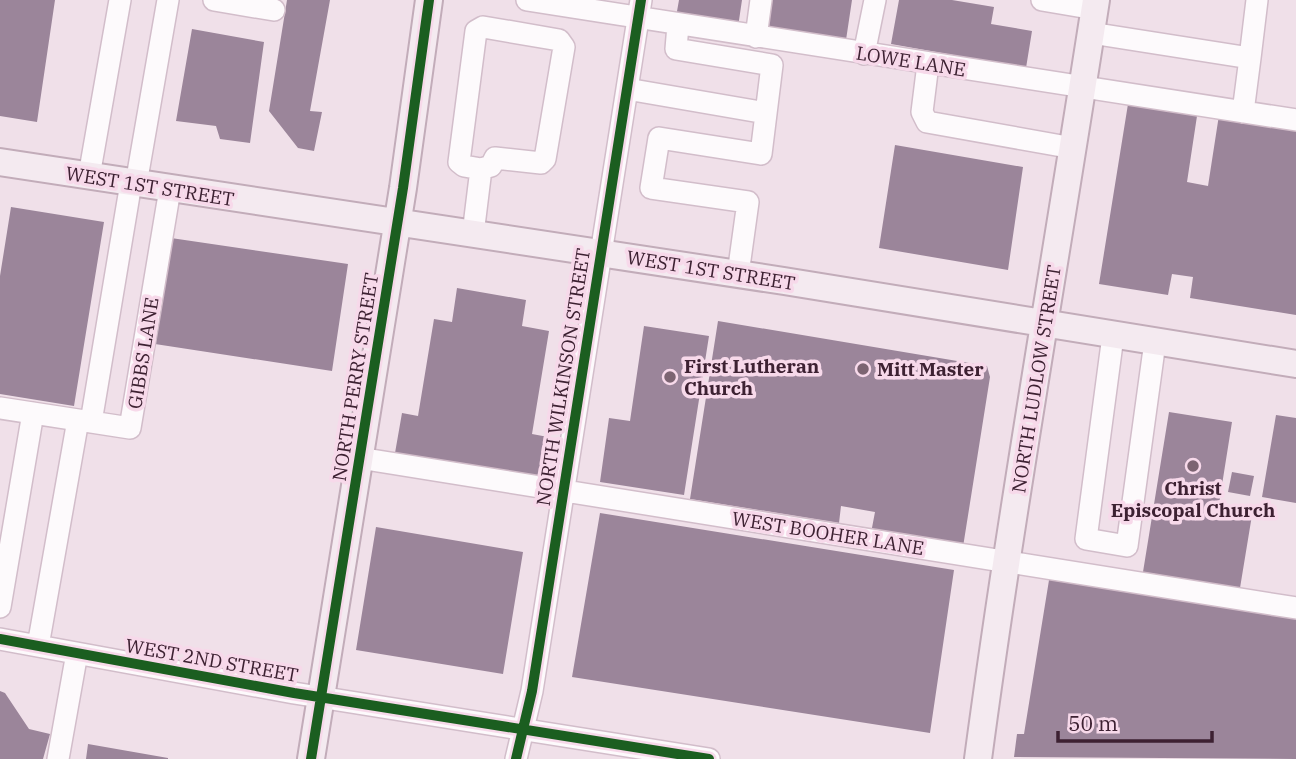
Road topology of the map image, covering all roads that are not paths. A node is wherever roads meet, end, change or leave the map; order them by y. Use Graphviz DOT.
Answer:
graph roads {
  1 [pos="120,0"];
  2 [pos="168,0"];
  3 [pos="214,0"];
  4 [pos="429,0"];
  5 [pos="527,0"];
  6 [pos="761,0"];
  7 [pos="875,0"];
  8 [pos="1042,0"];
  9 [pos="1257,0"];
  10 [pos="640,9"];
  11 [pos="274,10"];
  12 [pos="1094,14"];
  13 [pos="678,25"];
  14 [pos="755,37"];
  15 [pos="864,54"];
  16 [pos="1250,58"];
  17 [pos="928,64"];
  18 [pos="1082,87"];
  19 [pos="627,89"];
  20 [pos="1243,112"];
  21 [pos="766,113"];
  22 [pos="1296,120"];
  23 [pos="1073,148"];
  24 [pos="0,162"];
  25 [pos="481,170"];
  26 [pos="89,176"];
  27 [pos="134,184"];
  28 [pos="170,189"];
  29 [pos="397,223"];
  30 [pos="474,234"];
  31 [pos="600,252"];
  32 [pos="738,274"];
  33 [pos="1046,325"];
  34 [pos="1113,336"];
  35 [pos="1155,342"];
  36 [pos="1296,365"];
  37 [pos="0,408"];
  38 [pos="33,413"];
  39 [pos="85,421"];
  40 [pos="359,458"];
  41 [pos="564,491"];
  42 [pos="1005,561"];
  43 [pos="0,607"];
  44 [pos="1296,608"];
  45 [pos="0,639"];
  46 [pos="38,646"];
  47 [pos="76,653"];
  48 [pos="321,698"];
  49 [pos="522,729"];
  50 [pos="58,759"];
  51 [pos="311,759"];
  52 [pos="516,759"];
  53 [pos="709,759"];
  54 [pos="978,759"];
  1 -- 26 [label="street"];
  2 -- 27 [label="street"];
  3 -- 11 [label="street"];
  4 -- 29 [label="main road, NORTH PERRY STREET"];
  5 -- 10 [label="street, LOWE LANE"];
  6 -- 14 [label="street"];
  7 -- 15 [label="street"];
  8 -- 12 [label="street"];
  9 -- 16 [label="street"];
  10 -- 13 [label="street, LOWE LANE"];
  10 -- 19 [label="street, NORTH WILKINSON STREET"];
  12 -- 16 [label="street"];
  12 -- 18 [label="main road, NORTH LUDLOW STREET"];
  13 -- 14 [label="street, LOWE LANE"];
  13 -- 21 [label="street"];
  14 -- 15 [label="street, LOWE LANE"];
  15 -- 17 [label="street, LOWE LANE"];
  16 -- 20 [label="street"];
  17 -- 18 [label="street, LOWE LANE"];
  17 -- 23 [label="street"];
  18 -- 20 [label="street, LOWE LANE"];
  18 -- 23 [label="main road, NORTH LUDLOW STREET"];
  19 -- 21 [label="street"];
  19 -- 31 [label="street, NORTH WILKINSON STREET"];
  20 -- 22 [label="street, LOWE LANE"];
  21 -- 32 [label="street"];
  23 -- 33 [label="main road, NORTH LUDLOW STREET"];
  24 -- 26 [label="main road, WEST 1ST STREET"];
  25 -- 25 [label="street"];
  25 -- 30 [label="street"];
  26 -- 27 [label="main road, WEST 1ST STREET"];
  27 -- 28 [label="main road, WEST 1ST STREET"];
  27 -- 39 [label="street"];
  28 -- 29 [label="main road, WEST 1ST STREET"];
  28 -- 39 [label="street, GIBBS LANE"];
  29 -- 30 [label="main road, WEST 1ST STREET"];
  29 -- 40 [label="main road, NORTH PERRY STREET"];
  30 -- 31 [label="main road, WEST 1ST STREET"];
  31 -- 32 [label="main road, WEST 1ST STREET"];
  31 -- 41 [label="street, NORTH WILKINSON STREET"];
  32 -- 33 [label="main road, WEST 1ST STREET"];
  33 -- 34 [label="main road, WEST 1ST STREET"];
  33 -- 42 [label="main road, NORTH LUDLOW STREET"];
  34 -- 35 [label="main road, WEST 1ST STREET"];
  34 -- 35 [label="street"];
  35 -- 36 [label="main road, WEST 1ST STREET"];
  37 -- 38 [label="street, GIBBS LANE"];
  38 -- 39 [label="street, GIBBS LANE"];
  38 -- 43 [label="street"];
  39 -- 46 [label="street"];
  40 -- 41 [label="street, WEST BOOHER LANE"];
  40 -- 48 [label="main road, NORTH PERRY STREET"];
  41 -- 42 [label="street, WEST BOOHER LANE"];
  41 -- 49 [label="street, NORTH WILKINSON STREET"];
  42 -- 44 [label="street, WEST BOOHER LANE"];
  42 -- 54 [label="main road, NORTH LUDLOW STREET"];
  45 -- 46 [label="street, WEST 2ND STREET"];
  46 -- 47 [label="street, WEST 2ND STREET"];
  47 -- 48 [label="street, WEST 2ND STREET"];
  47 -- 50 [label="street"];
  48 -- 49 [label="street, WEST 2ND STREET"];
  48 -- 51 [label="main road, NORTH PERRY STREET"];
  49 -- 52 [label="street, NORTH WILKINSON STREET"];
  49 -- 53 [label="street, WEST 2ND STREET"];
}
